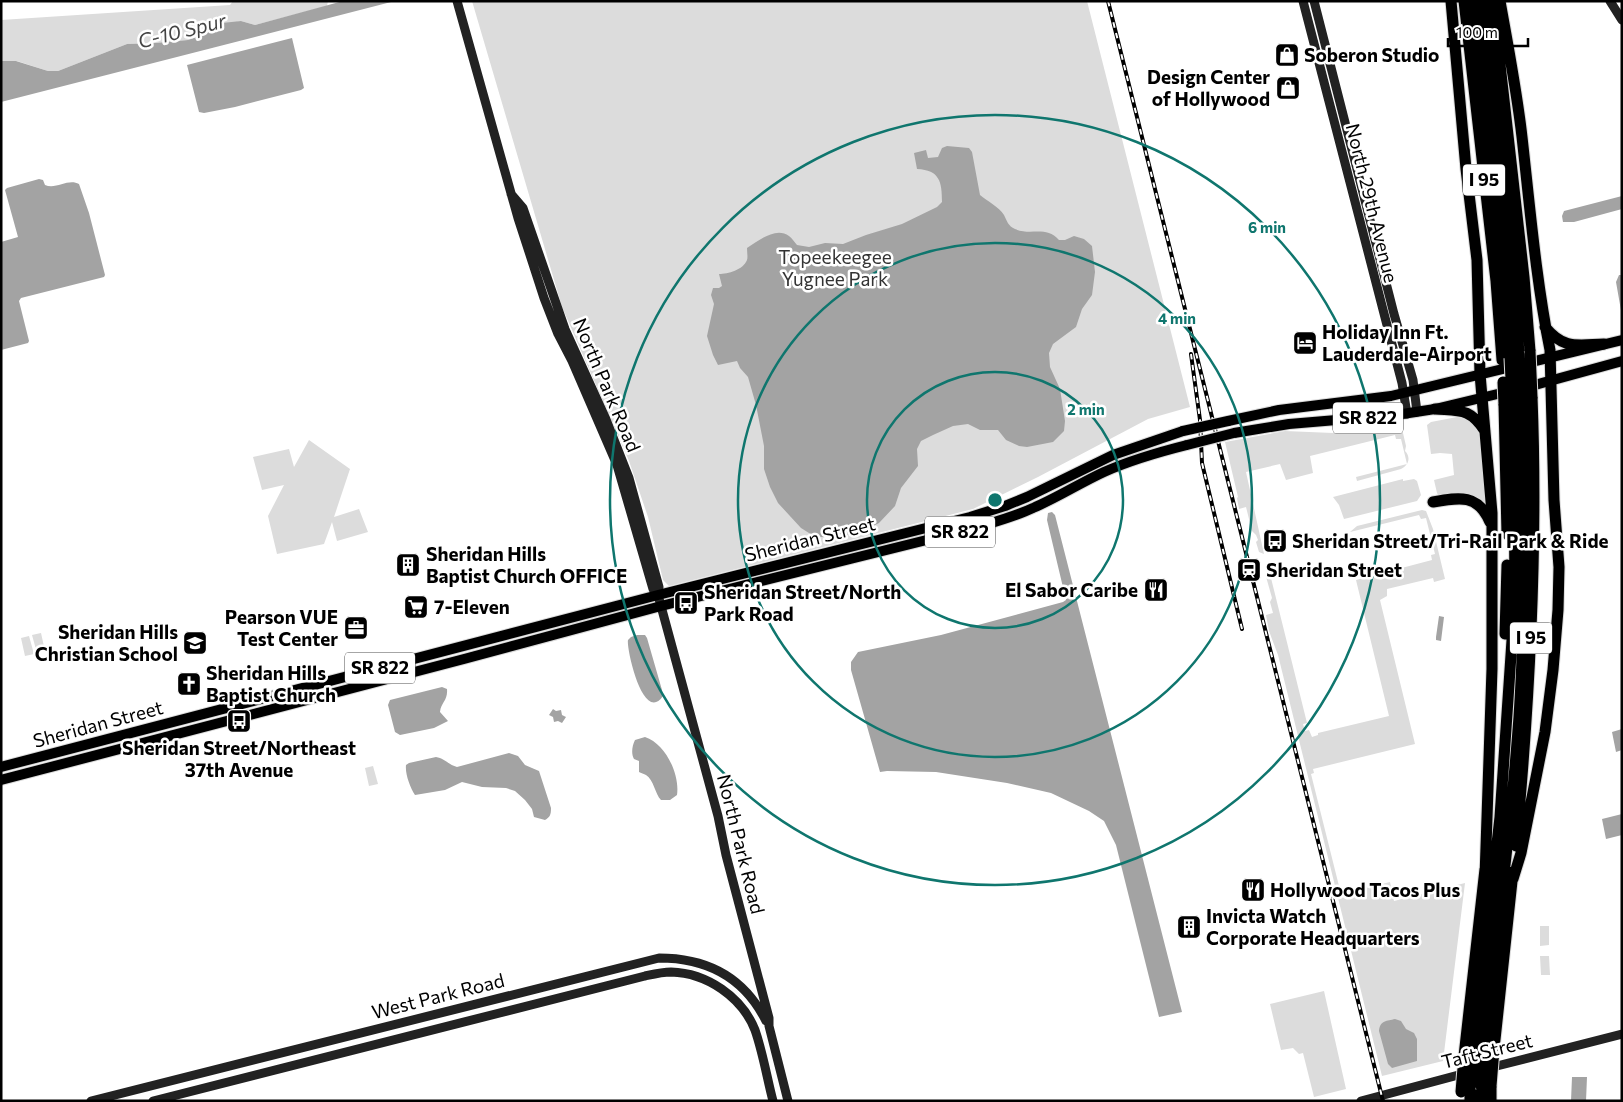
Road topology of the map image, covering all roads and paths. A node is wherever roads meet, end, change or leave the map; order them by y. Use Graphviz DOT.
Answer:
graph roads {
  1 [pos="457,1"];
  2 [pos="1303,1"];
  3 [pos="1314,1"];
  4 [pos="1451,1"];
  5 [pos="1464,1"];
  6 [pos="1472,1"];
  7 [pos="1484,1"];
  8 [pos="1493,1"];
  9 [pos="1500,1"];
  10 [pos="1610,1"];
  11 [pos="1622,20"];
  12 [pos="1545,326"];
  13 [pos="1622,340"];
  14 [pos="1604,344"];
  15 [pos="1515,356"];
  16 [pos="1550,357"];
  17 [pos="1622,361"];
  18 [pos="1480,374"];
  19 [pos="1552,381"];
  20 [pos="1415,391"];
  21 [pos="1403,394"];
  22 [pos="1483,398"];
  23 [pos="1517,400"];
  24 [pos="1435,409"];
  25 [pos="1412,413"];
  26 [pos="1485,431"];
  27 [pos="1434,502"];
  28 [pos="1492,526"];
  29 [pos="658,595"];
  30 [pos="661,606"];
  31 [pos="456,648"];
  32 [pos="446,664"];
  33 [pos="304,688"];
  34 [pos="307,700"];
  35 [pos="1,767"];
  36 [pos="1,780"];
  37 [pos="1485,876"];
  38 [pos="1513,879"];
  39 [pos="758,980"];
  40 [pos="751,997"];
  41 [pos="742,1008"];
  42 [pos="769,1026"];
  43 [pos="1622,1034"];
  44 [pos="1479,1053"];
  45 [pos="1473,1091"];
  46 [pos="92,1101"];
  47 [pos="153,1101"];
  48 [pos="773,1101"];
  49 [pos="788,1101"];
  50 [pos="1361,1101"];
  51 [pos="1470,1101"];
  52 [pos="1480,1101"];
  53 [pos="1491,1101"];
  1 -- 29 [label="street, North Park Road"];
  2 -- 21 [label="street, North 29th Avenue"];
  3 -- 20 [label="street, North 29th Avenue"];
  4 -- 18 [label="highway"];
  5 -- 15 [label="highway, I 95"];
  6 -- 15 [label="highway"];
  7 -- 15 [label="highway"];
  8 -- 15 [label="highway, I 95"];
  9 -- 12 [label="highway"];
  10 -- 11 [label="street"];
  12 -- 14 [label="highway"];
  12 -- 16 [label="highway"];
  13 -- 14 [label="main road, Sheridan Street / SR 822"];
  14 -- 16 [label="main road, Sheridan Street / SR 822"];
  15 -- 23 [label="highway, I 95, bridge"];
  15 -- 23 [label="highway, I 95, bridge"];
  16 -- 18 [label="main road, Sheridan Street / SR 822"];
  16 -- 19 [label="highway"];
  17 -- 19 [label="main road, Sheridan Street / SR 822"];
  18 -- 20 [label="main road, Sheridan Street / SR 822"];
  18 -- 22 [label="highway"];
  19 -- 22 [label="main road, Sheridan Street / SR 822"];
  19 -- 38 [label="highway"];
  20 -- 21 [label="main road, Sheridan Street / SR 822"];
  20 -- 25 [label="street, North 29th Avenue"];
  21 -- 25 [label="street, North 29th Avenue"];
  21 -- 29 [label="main road, Sheridan Street / SR 822, bridge"];
  22 -- 24 [label="main road, Sheridan Street / SR 822"];
  22 -- 26 [label="highway"];
  23 -- 37 [label="highway, I 95"];
  23 -- 38 [label="highway, I 95"];
  23 -- 44 [label="highway"];
  24 -- 25 [label="main road, Sheridan Street / SR 822"];
  24 -- 26 [label="highway"];
  25 -- 30 [label="main road, Sheridan Street / SR 822, bridge"];
  26 -- 28 [label="highway"];
  27 -- 28 [label="highway"];
  28 -- 37 [label="highway"];
  29 -- 30 [label="street, North Park Road"];
  29 -- 31 [label="main road, Sheridan Street / SR 822"];
  30 -- 32 [label="main road, Sheridan Street / SR 822"];
  30 -- 39 [label="street, North Park Road"];
  31 -- 32 [label="main road"];
  31 -- 33 [label="main road, Sheridan Street / SR 822"];
  32 -- 34 [label="main road, Sheridan Street / SR 822"];
  33 -- 34 [label="main road"];
  33 -- 35 [label="main road, Sheridan Street / SR 822"];
  34 -- 36 [label="main road, Sheridan Street / SR 822"];
  37 -- 44 [label="highway, I 95"];
  38 -- 44 [label="highway, I 95"];
  39 -- 40 [label="street"];
  39 -- 42 [label="street, North Park Road"];
  40 -- 41 [label="street"];
  40 -- 42 [label="street, West Park Road"];
  40 -- 46 [label="street, West Park Road"];
  41 -- 47 [label="street, West Park Road"];
  41 -- 48 [label="street, West Park Road"];
  42 -- 49 [label="street, North Park Road"];
  43 -- 50 [label="street, Taft Street"];
  44 -- 45 [label="highway, I 95, bridge"];
  44 -- 45 [label="highway, I 95, bridge"];
  45 -- 51 [label="highway"];
  45 -- 52 [label="highway"];
  45 -- 53 [label="highway, I 95"];
}
